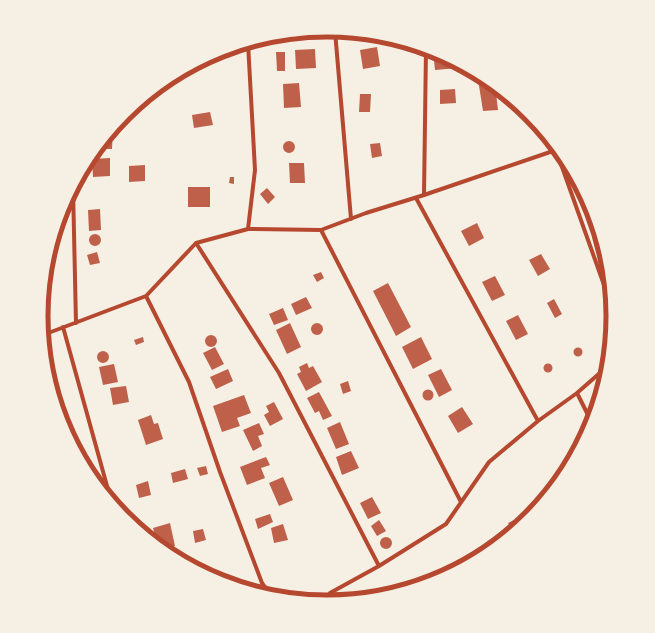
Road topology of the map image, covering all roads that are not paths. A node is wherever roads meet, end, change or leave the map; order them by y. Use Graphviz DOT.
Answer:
graph roads {
  1 [pos="336,37"];
  2 [pos="248,49"];
  3 [pos="426,55"];
  4 [pos="553,151"];
  5 [pos="562,164"];
  6 [pos="424,195"];
  7 [pos="416,198"];
  8 [pos="73,201"];
  9 [pos="351,218"];
  10 [pos="248,228"];
  11 [pos="321,230"];
  12 [pos="196,243"];
  13 [pos="605,289"];
  14 [pos="146,296"];
  15 [pos="76,323"];
  16 [pos="63,327"];
  17 [pos="49,333"];
  18 [pos="602,371"];
  19 [pos="577,393"];
  20 [pos="589,416"];
  21 [pos="538,421"];
  22 [pos="108,490"];
  23 [pos="461,502"];
  24 [pos="379,566"];
  25 [pos="266,589"];
  26 [pos="328,596"];
  1 -- 9 [label="street"];
  2 -- 10 [label="street"];
  3 -- 6 [label="street"];
  4 -- 6 [label="street"];
  5 -- 13 [label="street"];
  6 -- 7 [label="street"];
  7 -- 9 [label="street"];
  7 -- 21 [label="street"];
  8 -- 15 [label="street"];
  9 -- 11 [label="street"];
  10 -- 11 [label="street"];
  10 -- 12 [label="street"];
  11 -- 23 [label="street"];
  12 -- 14 [label="street"];
  12 -- 24 [label="street"];
  14 -- 15 [label="street"];
  14 -- 25 [label="street"];
  15 -- 16 [label="street"];
  16 -- 17 [label="street"];
  16 -- 22 [label="street"];
  18 -- 19 [label="street"];
  19 -- 20 [label="street"];
  19 -- 21 [label="street"];
  21 -- 23 [label="street"];
  23 -- 24 [label="street"];
  24 -- 26 [label="street"];
}
